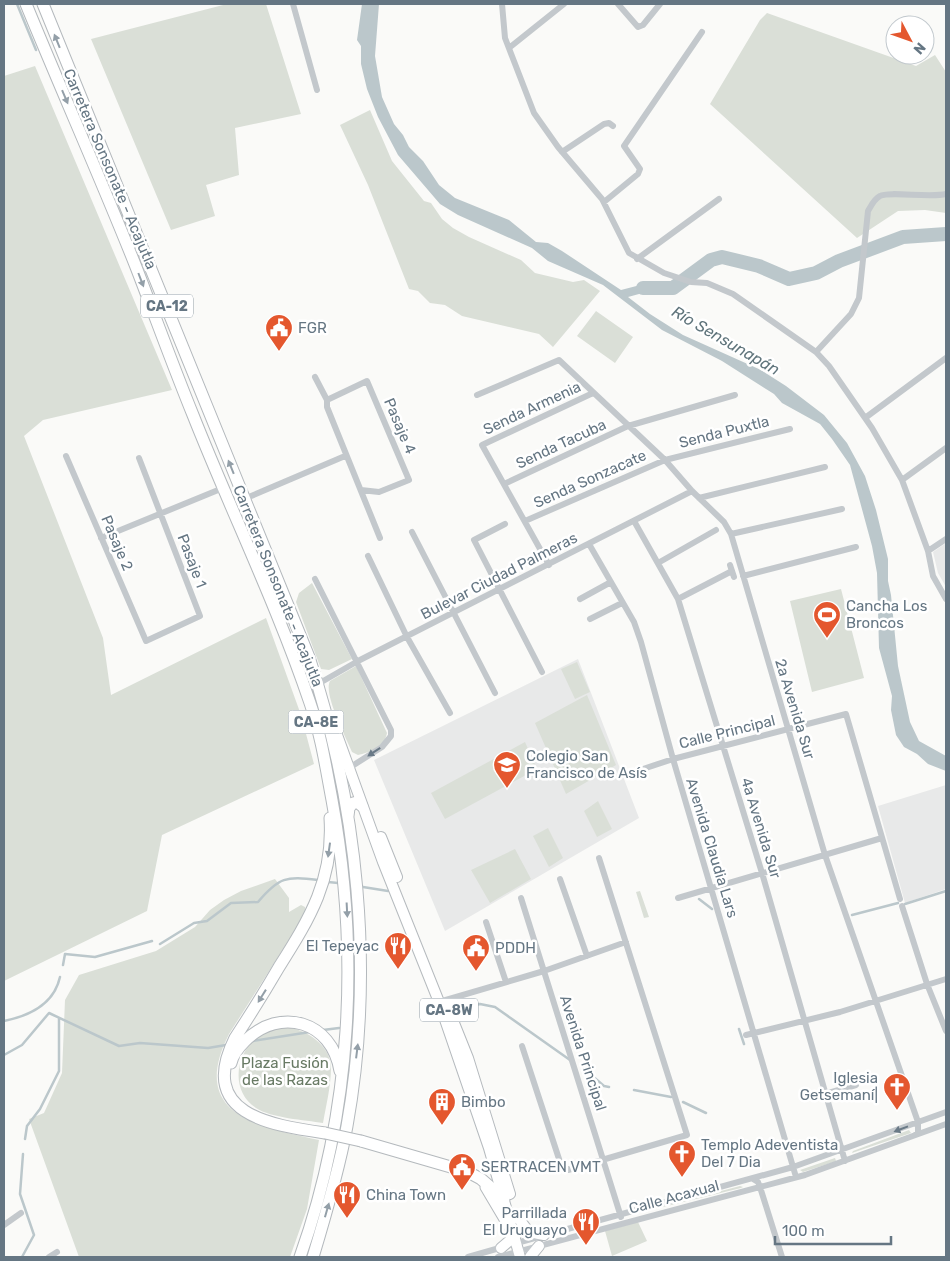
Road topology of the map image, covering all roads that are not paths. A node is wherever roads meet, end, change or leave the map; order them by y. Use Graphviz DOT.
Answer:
graph roads {
  1 [pos="26,4"];
  2 [pos="42,4"];
  3 [pos="294,4"];
  4 [pos="502,4"];
  5 [pos="564,4"];
  6 [pos="618,4"];
  7 [pos="660,4"];
  8 [pos="702,32"];
  9 [pos="509,48"];
  10 [pos="317,90"];
  11 [pos="613,126"];
  12 [pos="562,152"];
  13 [pos="946,194"];
  14 [pos="719,199"];
  15 [pos="604,202"];
  16 [pos="636,259"];
  17 [pos="816,352"];
  18 [pos="946,359"];
  19 [pos="315,377"];
  20 [pos="593,393"];
  21 [pos="477,395"];
  22 [pos="735,395"];
  23 [pos="327,400"];
  24 [pos="865,418"];
  25 [pos="628,426"];
  26 [pos="790,429"];
  27 [pos="946,448"];
  28 [pos="66,456"];
  29 [pos="345,456"];
  30 [pos="139,458"];
  31 [pos="664,460"];
  32 [pos="825,466"];
  33 [pos="902,480"];
  34 [pos="504,484"];
  35 [pos="223,488"];
  36 [pos="360,490"];
  37 [pos="692,491"];
  38 [pos="700,498"];
  39 [pos="244,499"];
  40 [pos="842,509"];
  41 [pos="161,514"];
  42 [pos="525,521"];
  43 [pos="634,521"];
  44 [pos="505,524"];
  45 [pos="716,530"];
  46 [pos="412,532"];
  47 [pos="731,534"];
  48 [pos="101,538"];
  49 [pos="380,538"];
  50 [pos="946,539"];
  51 [pos="589,544"];
  52 [pos="856,547"];
  53 [pos="928,551"];
  54 [pos="368,556"];
  55 [pos="658,563"];
  56 [pos="549,565"];
  57 [pos="732,571"];
  58 [pos="743,576"];
  59 [pos="315,579"];
  60 [pos="610,582"];
  61 [pos="499,591"];
  62 [pos="580,599"];
  63 [pos="678,599"];
  64 [pos="946,599"];
  65 [pos="622,603"];
  66 [pos="274,606"];
  67 [pos="290,608"];
  68 [pos="454,613"];
  69 [pos="590,619"];
  70 [pos="407,637"];
  71 [pos="146,641"];
  72 [pos="358,661"];
  73 [pos="542,672"];
  74 [pos="318,684"];
  75 [pos="495,693"];
  76 [pos="450,713"];
  77 [pos="314,715"];
  78 [pos="788,730"];
  79 [pos="722,746"];
  80 [pos="672,759"];
  81 [pos="350,769"];
  82 [pos="644,769"];
  83 [pos="362,806"];
  84 [pos="348,820"];
  85 [pos="882,838"];
  86 [pos="825,855"];
  87 [pos="600,858"];
  88 [pos="762,874"];
  89 [pos="560,879"];
  90 [pos="711,888"];
  91 [pos="521,898"];
  92 [pos="678,898"];
  93 [pos="486,922"];
  94 [pos="626,942"];
  95 [pos="587,956"];
  96 [pos="544,971"];
  97 [pos="946,979"];
  98 [pos="506,982"];
  99 [pos="927,984"];
  100 [pos="442,1001"];
  101 [pos="874,1002"];
  102 [pos="804,1020"];
  103 [pos="946,1031"];
  104 [pos="755,1033"];
  105 [pos="746,1036"];
  106 [pos="522,1046"];
  107 [pos="856,1085"];
  108 [pos="825,1094"];
  109 [pos="946,1112"];
  110 [pos="337,1115"];
  111 [pos="918,1122"];
  112 [pos="946,1124"];
  113 [pos="927,1131"];
  114 [pos="324,1133"];
  115 [pos="915,1136"];
  116 [pos="842,1152"];
  117 [pos="604,1160"];
  118 [pos="845,1161"];
  119 [pos="793,1167"];
  120 [pos="763,1176"];
  121 [pos="796,1177"];
  122 [pos="753,1179"];
  123 [pos="481,1180"];
  124 [pos="760,1188"];
  125 [pos="504,1199"];
  126 [pos="21,1214"];
  127 [pos="515,1214"];
  128 [pos="621,1214"];
  129 [pos="4,1224"];
  130 [pos="624,1224"];
  131 [pos="544,1235"];
  132 [pos="539,1246"];
  133 [pos="522,1249"];
  134 [pos="57,1252"];
  135 [pos="499,1253"];
  136 [pos="49,1257"];
  137 [pos="300,1257"];
  138 [pos="313,1257"];
  139 [pos="468,1257"];
  140 [pos="782,1257"];
  1 -- 35 [label="highway, CA-12, one-way"];
  39 -- 2 [label="highway, Carretera Sonsonate - Acajutla / CA-12, one-way"];
  3 -- 10 [label="street"];
  4 -- 9 [label="street"];
  5 -- 9 [label="street"];
  6 -- 7 [label="street"];
  8 -- 15 [label="street"];
  9 -- 12 [label="street"];
  11 -- 12 [label="street"];
  12 -- 15 [label="street"];
  13 -- 17 [label="street"];
  14 -- 16 [label="street"];
  15 -- 16 [label="street"];
  16 -- 17 [label="street"];
  17 -- 24 [label="street"];
  18 -- 24 [label="street"];
  19 -- 23 [label="street"];
  20 -- 21 [label="street, 2a Avenida Sur"];
  20 -- 25 [label="street, 2a Avenida Sur"];
  20 -- 34 [label="street, Senda Armenia"];
  22 -- 25 [label="street, Senda Tacuba"];
  23 -- 29 [label="street"];
  23 -- 36 [label="street, Pasaje 4"];
  24 -- 33 [label="street"];
  25 -- 31 [label="street, 2a Avenida Sur"];
  25 -- 34 [label="street, Senda Tacuba"];
  26 -- 31 [label="street, Senda Puxtla"];
  27 -- 33 [label="street"];
  28 -- 48 [label="street, Pasaje 2"];
  29 -- 36 [label="street"];
  29 -- 39 [label="street"];
  30 -- 41 [label="street, Pasaje 1"];
  31 -- 37 [label="street, 2a Avenida Sur"];
  31 -- 42 [label="street, Senda Sonzacate"];
  32 -- 38 [label="street"];
  33 -- 53 [label="street"];
  34 -- 42 [label="street"];
  35 -- 41 [label="street"];
  35 -- 66 [label="highway, CA-12"];
  36 -- 49 [label="street"];
  37 -- 38 [label="street, 2a Avenida Sur"];
  37 -- 43 [label="street, Bulevar Ciudad Palmeras"];
  38 -- 47 [label="street, 2a Avenida Sur"];
  39 -- 67 [label="highway, Carretera Sonsonate - Acajutla / CA-12"];
  40 -- 47 [label="street"];
  41 -- 48 [label="street"];
  41 -- 71 [label="street, Pasaje 1"];
  42 -- 56 [label="street"];
  43 -- 51 [label="street, Bulevar Ciudad Palmeras"];
  43 -- 55 [label="street, 4a Avenida Sur"];
  44 -- 61 [label="street"];
  45 -- 55 [label="street"];
  46 -- 68 [label="street"];
  47 -- 58 [label="street, 2a Avenida Sur"];
  48 -- 71 [label="street, Pasaje 2"];
  50 -- 53 [label="street"];
  51 -- 56 [label="street, Bulevar Ciudad Palmeras"];
  51 -- 60 [label="street, Avenida Claudia Lars"];
  52 -- 58 [label="street"];
  53 -- 64 [label="street"];
  54 -- 70 [label="street"];
  55 -- 63 [label="street, 4a Avenida Sur"];
  56 -- 61 [label="street, Bulevar Ciudad Palmeras"];
  57 -- 63 [label="street"];
  58 -- 78 [label="street, 2a Avenida Sur"];
  59 -- 72 [label="street"];
  60 -- 62 [label="street"];
  60 -- 65 [label="street, Avenida Claudia Lars"];
  61 -- 68 [label="street, Bulevar Ciudad Palmeras"];
  61 -- 73 [label="street"];
  63 -- 79 [label="street, 4a Avenida Sur"];
  65 -- 69 [label="street"];
  65 -- 80 [label="street, Avenida Claudia Lars"];
  66 -- 77 [label="highway, Carretera Sonsonate - Acajutla / CA-8E"];
  67 -- 74 [label="highway, Carretera Sonsonate - Acajutla / CA-8E"];
  68 -- 70 [label="street, Bulevar Ciudad Palmeras"];
  68 -- 75 [label="street"];
  70 -- 72 [label="street, Bulevar Ciudad Palmeras"];
  70 -- 76 [label="street"];
  72 -- 74 [label="street, Bulevar Ciudad Palmeras"];
  72 -- 81 [label="street, one-way"];
  74 -- 81 [label="main road, CA-8W"];
  74 -- 84 [label="highway, Carretera Sonsonate - Acajutla / CA-8E"];
  77 -- 110 [label="highway, Carretera Sonsonate - Acajutla / CA-8E, one-way"];
  77 -- 114 [label="highway, one-way"];
  78 -- 79 [label="street, Calle Principal"];
  78 -- 85 [label="street, Calle Principal"];
  78 -- 86 [label="street, 2a Avenida Sur"];
  79 -- 80 [label="street, Calle Principal"];
  79 -- 88 [label="street, 4a Avenida Sur"];
  80 -- 82 [label="street, Calle Principal"];
  80 -- 90 [label="street, Avenida Claudia Lars"];
  81 -- 83 [label="main road, CA-8W"];
  81 -- 100 [label="main road, CA-8W"];
  83 -- 84 [label="highway"];
  83 -- 100 [label="main road, CA-8W"];
  138 -- 84 [label="highway, Carretera Sonsonate - Acajutla / CA-8E, one-way"];
  85 -- 86 [label="street"];
  85 -- 99 [label="street"];
  86 -- 88 [label="street"];
  86 -- 101 [label="street, 2a Avenida Sur"];
  87 -- 94 [label="street"];
  88 -- 90 [label="street"];
  88 -- 102 [label="street, 4a Avenida Sur"];
  89 -- 95 [label="street"];
  90 -- 92 [label="street"];
  90 -- 104 [label="street, Avenida Claudia Lars"];
  91 -- 96 [label="street, Avenida Principal"];
  93 -- 98 [label="street"];
  94 -- 95 [label="street"];
  94 -- 117 [label="street"];
  95 -- 96 [label="street"];
  96 -- 98 [label="street"];
  96 -- 117 [label="street, Avenida Principal"];
  97 -- 99 [label="street"];
  98 -- 100 [label="street"];
  99 -- 101 [label="street"];
  99 -- 103 [label="street"];
  100 -- 125 [label="main road, CA-8W"];
  100 -- 127 [label="main road, CA-8W"];
  101 -- 102 [label="street"];
  101 -- 111 [label="street, 2a Avenida Sur"];
  102 -- 104 [label="street"];
  102 -- 108 [label="street, 4a Avenida Sur"];
  104 -- 105 [label="street"];
  104 -- 119 [label="street, Avenida Claudia Lars"];
  106 -- 117 [label="street"];
  107 -- 108 [label="street"];
  108 -- 116 [label="street, 4a Avenida Sur"];
  109 -- 111 [label="street, Calle Acaxual"];
  110 -- 114 [label="highway"];
  110 -- 137 [label="highway, Carretera Sonsonate - Acajutla / CA-8E"];
  111 -- 113 [label="street"];
  111 -- 115 [label="street"];
  111 -- 116 [label="street, Calle Acaxual, one-way"];
  112 -- 113 [label="street, Calle Acaxual"];
  113 -- 115 [label="street, Calle Acaxual"];
  114 -- 123 [label="highway, bridge"];
  115 -- 118 [label="street, Calle Acaxual"];
  116 -- 118 [label="street, 4a Avenida Sur"];
  116 -- 119 [label="street, Calle Acaxual"];
  117 -- 128 [label="street, Avenida Principal"];
  118 -- 121 [label="street, Calle Acaxual"];
  119 -- 120 [label="street, Calle Acaxual"];
  119 -- 121 [label="street, Avenida Claudia Lars"];
  120 -- 122 [label="street, Calle Acaxual"];
  120 -- 124 [label="street"];
  121 -- 124 [label="street, Calle Acaxual"];
  122 -- 124 [label="street"];
  122 -- 128 [label="street, Calle Acaxual"];
  123 -- 125 [label="highway"];
  123 -- 133 [label="highway"];
  124 -- 130 [label="street, Calle Acaxual"];
  124 -- 140 [label="street"];
  125 -- 133 [label="main road, CA-8W"];
  126 -- 129 [label="street"];
  127 -- 131 [label="main road"];
  127 -- 133 [label="main road, CA-8W"];
  128 -- 130 [label="street, Calle Acaxual"];
  128 -- 131 [label="street, Calle Acaxual"];
  130 -- 132 [label="street, Calle Acaxual"];
  131 -- 133 [label="street, Calle Acaxual"];
  132 -- 133 [label="main road"];
  133 -- 135 [label="main road"];
  133 -- 135 [label="street, Calle Acaxual"];
  134 -- 136 [label="street"];
  135 -- 139 [label="street, Calle Acaxual"];
}
